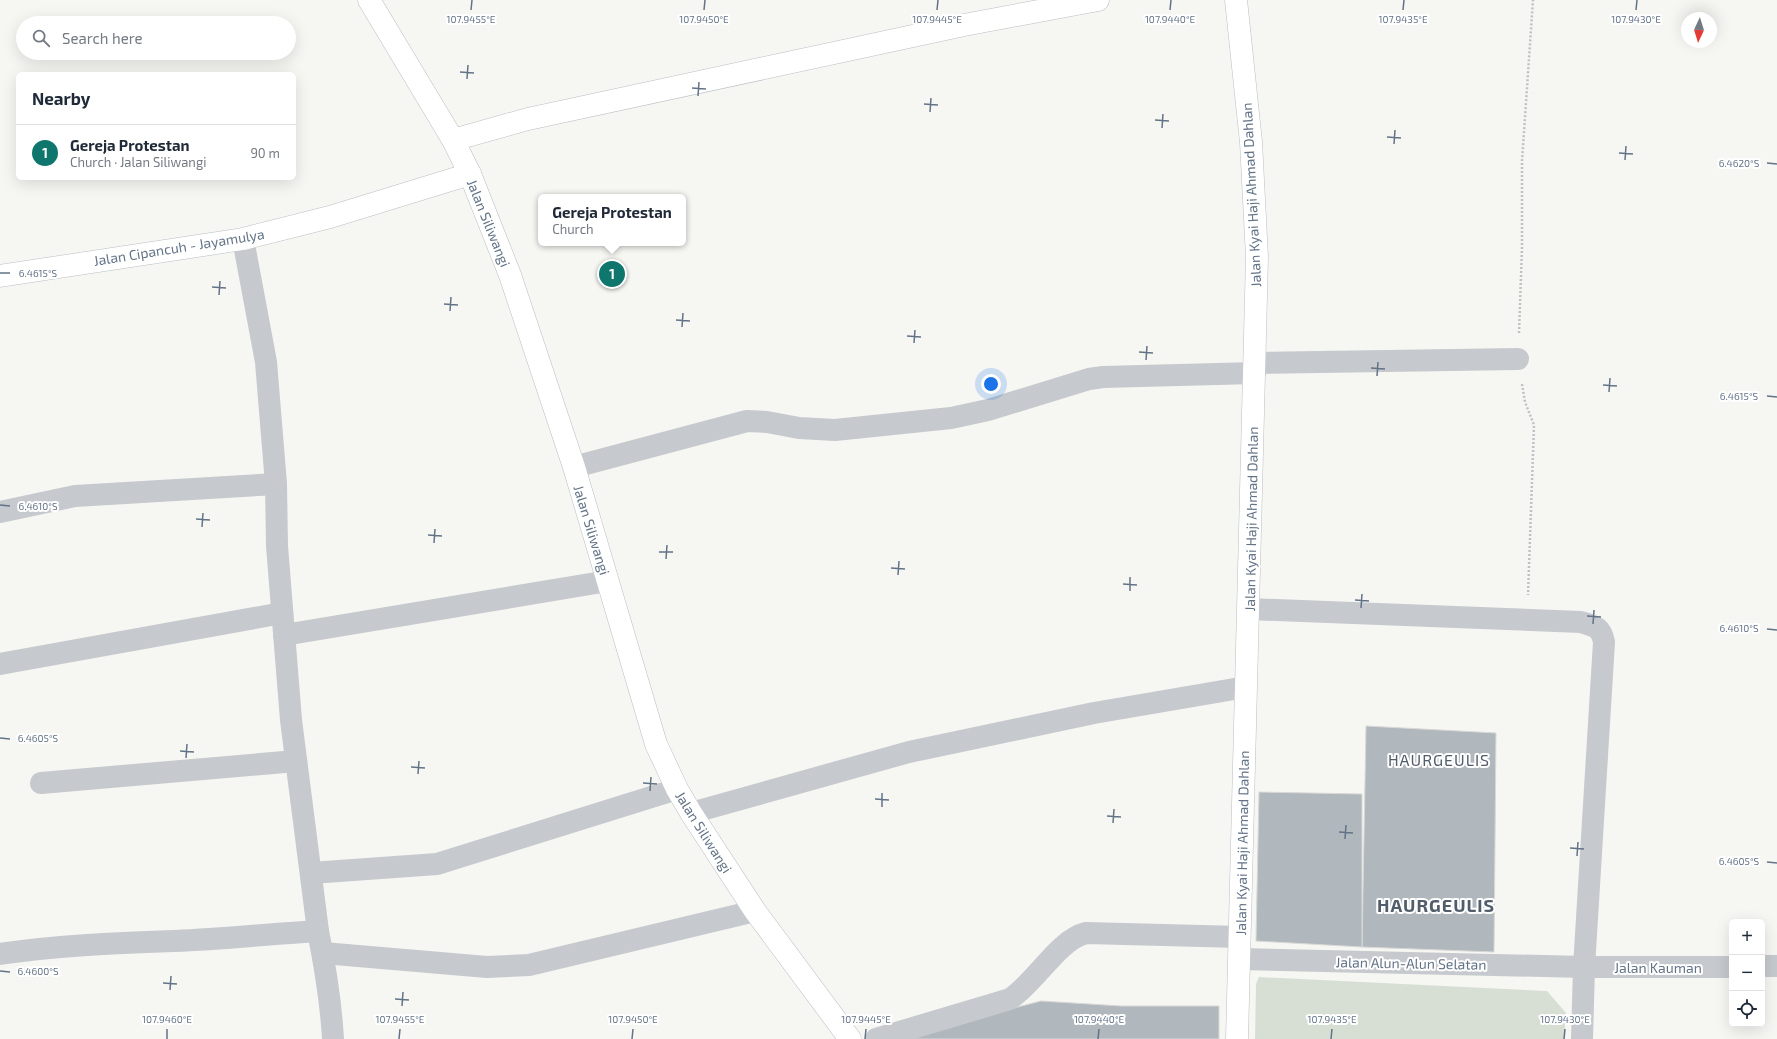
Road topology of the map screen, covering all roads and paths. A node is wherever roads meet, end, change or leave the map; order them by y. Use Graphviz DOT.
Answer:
graph roads {
  1 [pos="369,0"];
  2 [pos="1098,0"];
  3 [pos="1236,0"];
  4 [pos="1533,0"];
  5 [pos="454,140"];
  6 [pos="470,174"];
  7 [pos="244,239"];
  8 [pos="0,276"];
  9 [pos="1518,359"];
  10 [pos="1255,368"];
  11 [pos="574,467"];
  12 [pos="276,484"];
  13 [pos="0,512"];
  14 [pos="608,581"];
  15 [pos="1249,609"];
  16 [pos="282,613"];
  17 [pos="1527,620"];
  18 [pos="284,635"];
  19 [pos="0,664"];
  20 [pos="1246,687"];
  21 [pos="296,761"];
  22 [pos="41,783"];
  23 [pos="677,789"];
  24 [pos="691,813"];
  25 [pos="311,873"];
  26 [pos="754,911"];
  27 [pos="318,931"];
  28 [pos="1240,937"];
  29 [pos="322,953"];
  30 [pos="0,954"];
  31 [pos="1239,959"];
  32 [pos="1729,966"];
  33 [pos="1765,966"];
  34 [pos="1777,966"];
  35 [pos="1584,967"];
  36 [pos="333,1039"];
  37 [pos="850,1039"];
  38 [pos="876,1039"];
  39 [pos="1237,1039"];
  40 [pos="1582,1039"];
  1 -- 5 [label="street, Jalan Siliwangi"];
  2 -- 5 [label="street"];
  3 -- 10 [label="street, Jalan Kyai Haji Ahmad Dahlan"];
  4 -- 9 [label="path"];
  5 -- 6 [label="street, Jalan Siliwangi"];
  6 -- 7 [label="street, Jalan Cipancuh - Jayamulya"];
  6 -- 11 [label="street, Jalan Siliwangi"];
  7 -- 8 [label="street, Jalan Cipancuh - Jayamulya"];
  7 -- 12 [label="street"];
  9 -- 10 [label="street"];
  9 -- 17 [label="path"];
  10 -- 11 [label="street"];
  10 -- 15 [label="street, Jalan Kyai Haji Ahmad Dahlan"];
  11 -- 14 [label="street, Jalan Siliwangi"];
  12 -- 13 [label="street"];
  12 -- 16 [label="street"];
  14 -- 18 [label="street"];
  14 -- 23 [label="street, Jalan Siliwangi"];
  15 -- 17 [label="street"];
  15 -- 20 [label="street, Jalan Kyai Haji Ahmad Dahlan"];
  16 -- 18 [label="street"];
  16 -- 19 [label="street"];
  17 -- 35 [label="street"];
  18 -- 21 [label="street"];
  20 -- 24 [label="street"];
  20 -- 28 [label="street, Jalan Kyai Haji Ahmad Dahlan"];
  21 -- 22 [label="street"];
  21 -- 25 [label="street"];
  23 -- 24 [label="street, Jalan Siliwangi"];
  23 -- 25 [label="street"];
  24 -- 26 [label="street, Jalan Siliwangi"];
  25 -- 27 [label="street"];
  26 -- 29 [label="street"];
  26 -- 37 [label="street, Jalan Siliwangi"];
  27 -- 29 [label="street"];
  27 -- 30 [label="street"];
  28 -- 31 [label="street, Jalan Kyai Haji Ahmad Dahlan"];
  28 -- 38 [label="street"];
  29 -- 36 [label="street"];
  31 -- 35 [label="street, Jalan Alun-Alun Selatan"];
  31 -- 39 [label="street, Jalan Kyai Haji Ahmad Dahlan"];
  32 -- 35 [label="street, Jalan Kauman"];
  33 -- 34 [label="street"];
  35 -- 40 [label="street"];
}
